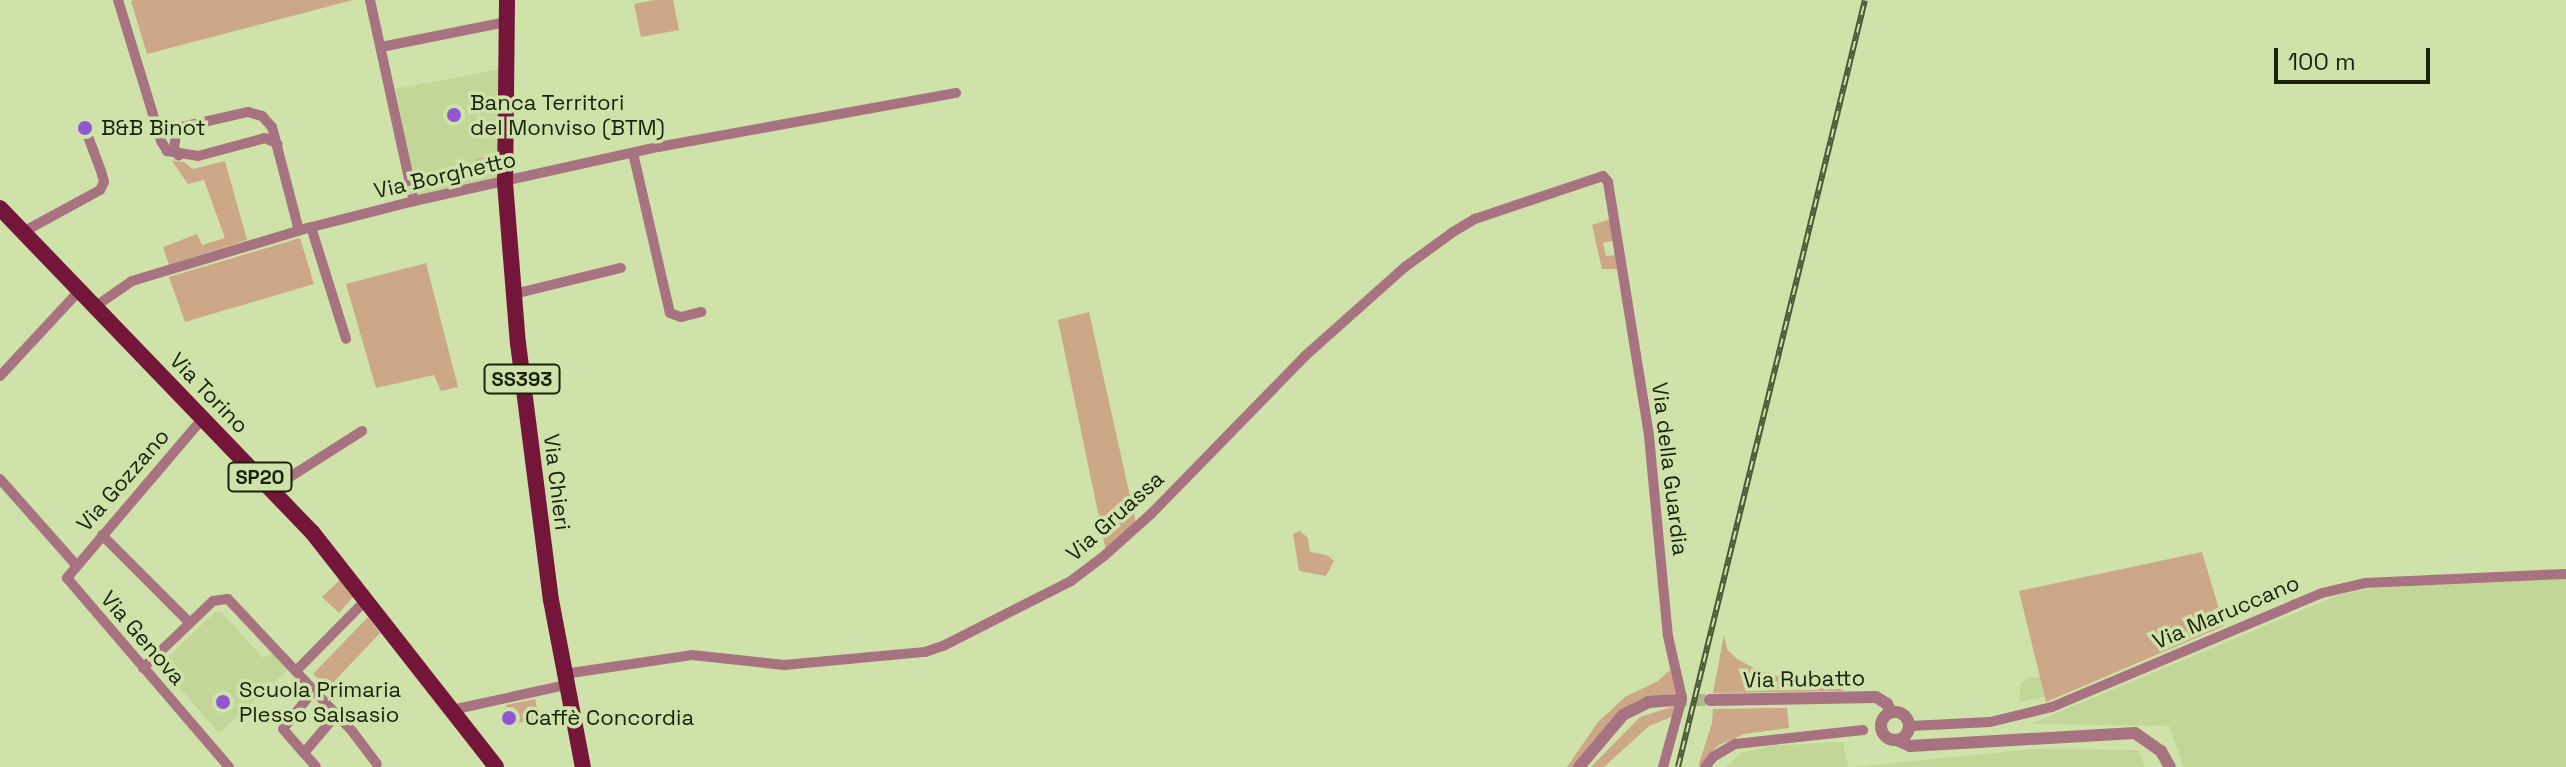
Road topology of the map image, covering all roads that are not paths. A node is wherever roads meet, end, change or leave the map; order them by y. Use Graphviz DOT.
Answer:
graph roads {
  1 [pos="118,0"];
  2 [pos="370,0"];
  3 [pos="507,0"];
  4 [pos="506,22"];
  5 [pos="381,47"];
  6 [pos="956,93"];
  7 [pos="266,120"];
  8 [pos="156,124"];
  9 [pos="177,129"];
  10 [pos="86,131"];
  11 [pos="265,138"];
  12 [pos="278,144"];
  13 [pos="633,153"];
  14 [pos="179,156"];
  15 [pos="1603,176"];
  16 [pos="505,183"];
  17 [pos="414,201"];
  18 [pos="0,208"];
  19 [pos="311,227"];
  20 [pos="299,231"];
  21 [pos="23,232"];
  22 [pos="621,268"];
  23 [pos="80,290"];
  24 [pos="514,294"];
  25 [pos="96,306"];
  26 [pos="701,312"];
  27 [pos="346,339"];
  28 [pos="0,376"];
  29 [pos="203,418"];
  30 [pos="362,431"];
  31 [pos="0,479"];
  32 [pos="271,489"];
  33 [pos="102,535"];
  34 [pos="74,567"];
  35 [pos="2566,574"];
  36 [pos="367,599"];
  37 [pos="189,622"];
  38 [pos="143,668"];
  39 [pos="296,671"];
  40 [pos="565,679"];
  41 [pos="313,691"];
  42 [pos="1675,700"];
  43 [pos="1710,700"];
  44 [pos="452,710"];
  45 [pos="1891,712"];
  46 [pos="335,716"];
  47 [pos="1910,726"];
  48 [pos="1863,730"];
  49 [pos="1897,740"];
  50 [pos="304,753"];
  51 [pos="581,763"];
  52 [pos="377,764"];
  53 [pos="229,767"];
  54 [pos="316,767"];
  55 [pos="496,767"];
  56 [pos="1579,767"];
  57 [pos="1663,767"];
  58 [pos="1705,767"];
  59 [pos="2170,767"];
  1 -- 8 [label="street"];
  2 -- 5 [label="street"];
  3 -- 4 [label="main road, Via Chieri / SS393"];
  4 -- 5 [label="street"];
  4 -- 16 [label="main road, Via Chieri / SS393"];
  5 -- 17 [label="street"];
  6 -- 13 [label="street, Via Borghetto"];
  7 -- 9 [label="street"];
  7 -- 11 [label="street"];
  7 -- 12 [label="street"];
  8 -- 9 [label="street"];
  8 -- 14 [label="street"];
  9 -- 14 [label="street"];
  10 -- 21 [label="street"];
  11 -- 12 [label="street"];
  11 -- 14 [label="street"];
  12 -- 20 [label="street"];
  13 -- 16 [label="street, Via Borghetto"];
  13 -- 26 [label="street"];
  15 -- 40 [label="street, Via Gruassa"];
  15 -- 57 [label="street, Via della Guardia"];
  16 -- 17 [label="street, Via Borghetto"];
  16 -- 24 [label="main road, Via Chieri / SS393"];
  17 -- 19 [label="street, Via Borghetto"];
  18 -- 21 [label="main road, Via Torino / SP20"];
  19 -- 20 [label="street, Via Borghetto"];
  19 -- 27 [label="street"];
  20 -- 25 [label="street, Via Borghetto"];
  21 -- 23 [label="main road, Via Torino / SP20"];
  22 -- 24 [label="street"];
  23 -- 25 [label="main road, Via Torino / SP20"];
  23 -- 28 [label="street"];
  24 -- 40 [label="main road, Via Chieri / SS393"];
  25 -- 29 [label="main road, Via Torino / SP20"];
  29 -- 32 [label="main road, Via Torino / SP20"];
  29 -- 33 [label="street, Via Gozzano"];
  30 -- 32 [label="street"];
  31 -- 34 [label="street"];
  32 -- 36 [label="main road, Via Torino / SP20"];
  33 -- 34 [label="street, Via Gozzano"];
  33 -- 37 [label="street"];
  34 -- 38 [label="street, Via Genova"];
  35 -- 47 [label="street, Via Maruccano"];
  36 -- 39 [label="street"];
  36 -- 44 [label="main road, Via Torino / SP20"];
  37 -- 38 [label="street"];
  37 -- 39 [label="street"];
  38 -- 53 [label="street, Via Genova"];
  39 -- 41 [label="street"];
  40 -- 44 [label="street, Via Gruassa"];
  40 -- 51 [label="main road, Via Chieri / SS393"];
  41 -- 46 [label="street"];
  41 -- 50 [label="street"];
  42 -- 56 [label="street"];
  43 -- 45 [label="street, Via Rubatto"];
  44 -- 55 [label="main road, Via Torino / SP20"];
  45 -- 47 [label="street"];
  45 -- 49 [label="street"];
  46 -- 50 [label="street"];
  46 -- 52 [label="street"];
  47 -- 49 [label="street"];
  48 -- 58 [label="street"];
  49 -- 59 [label="street"];
  50 -- 54 [label="street"];
}
